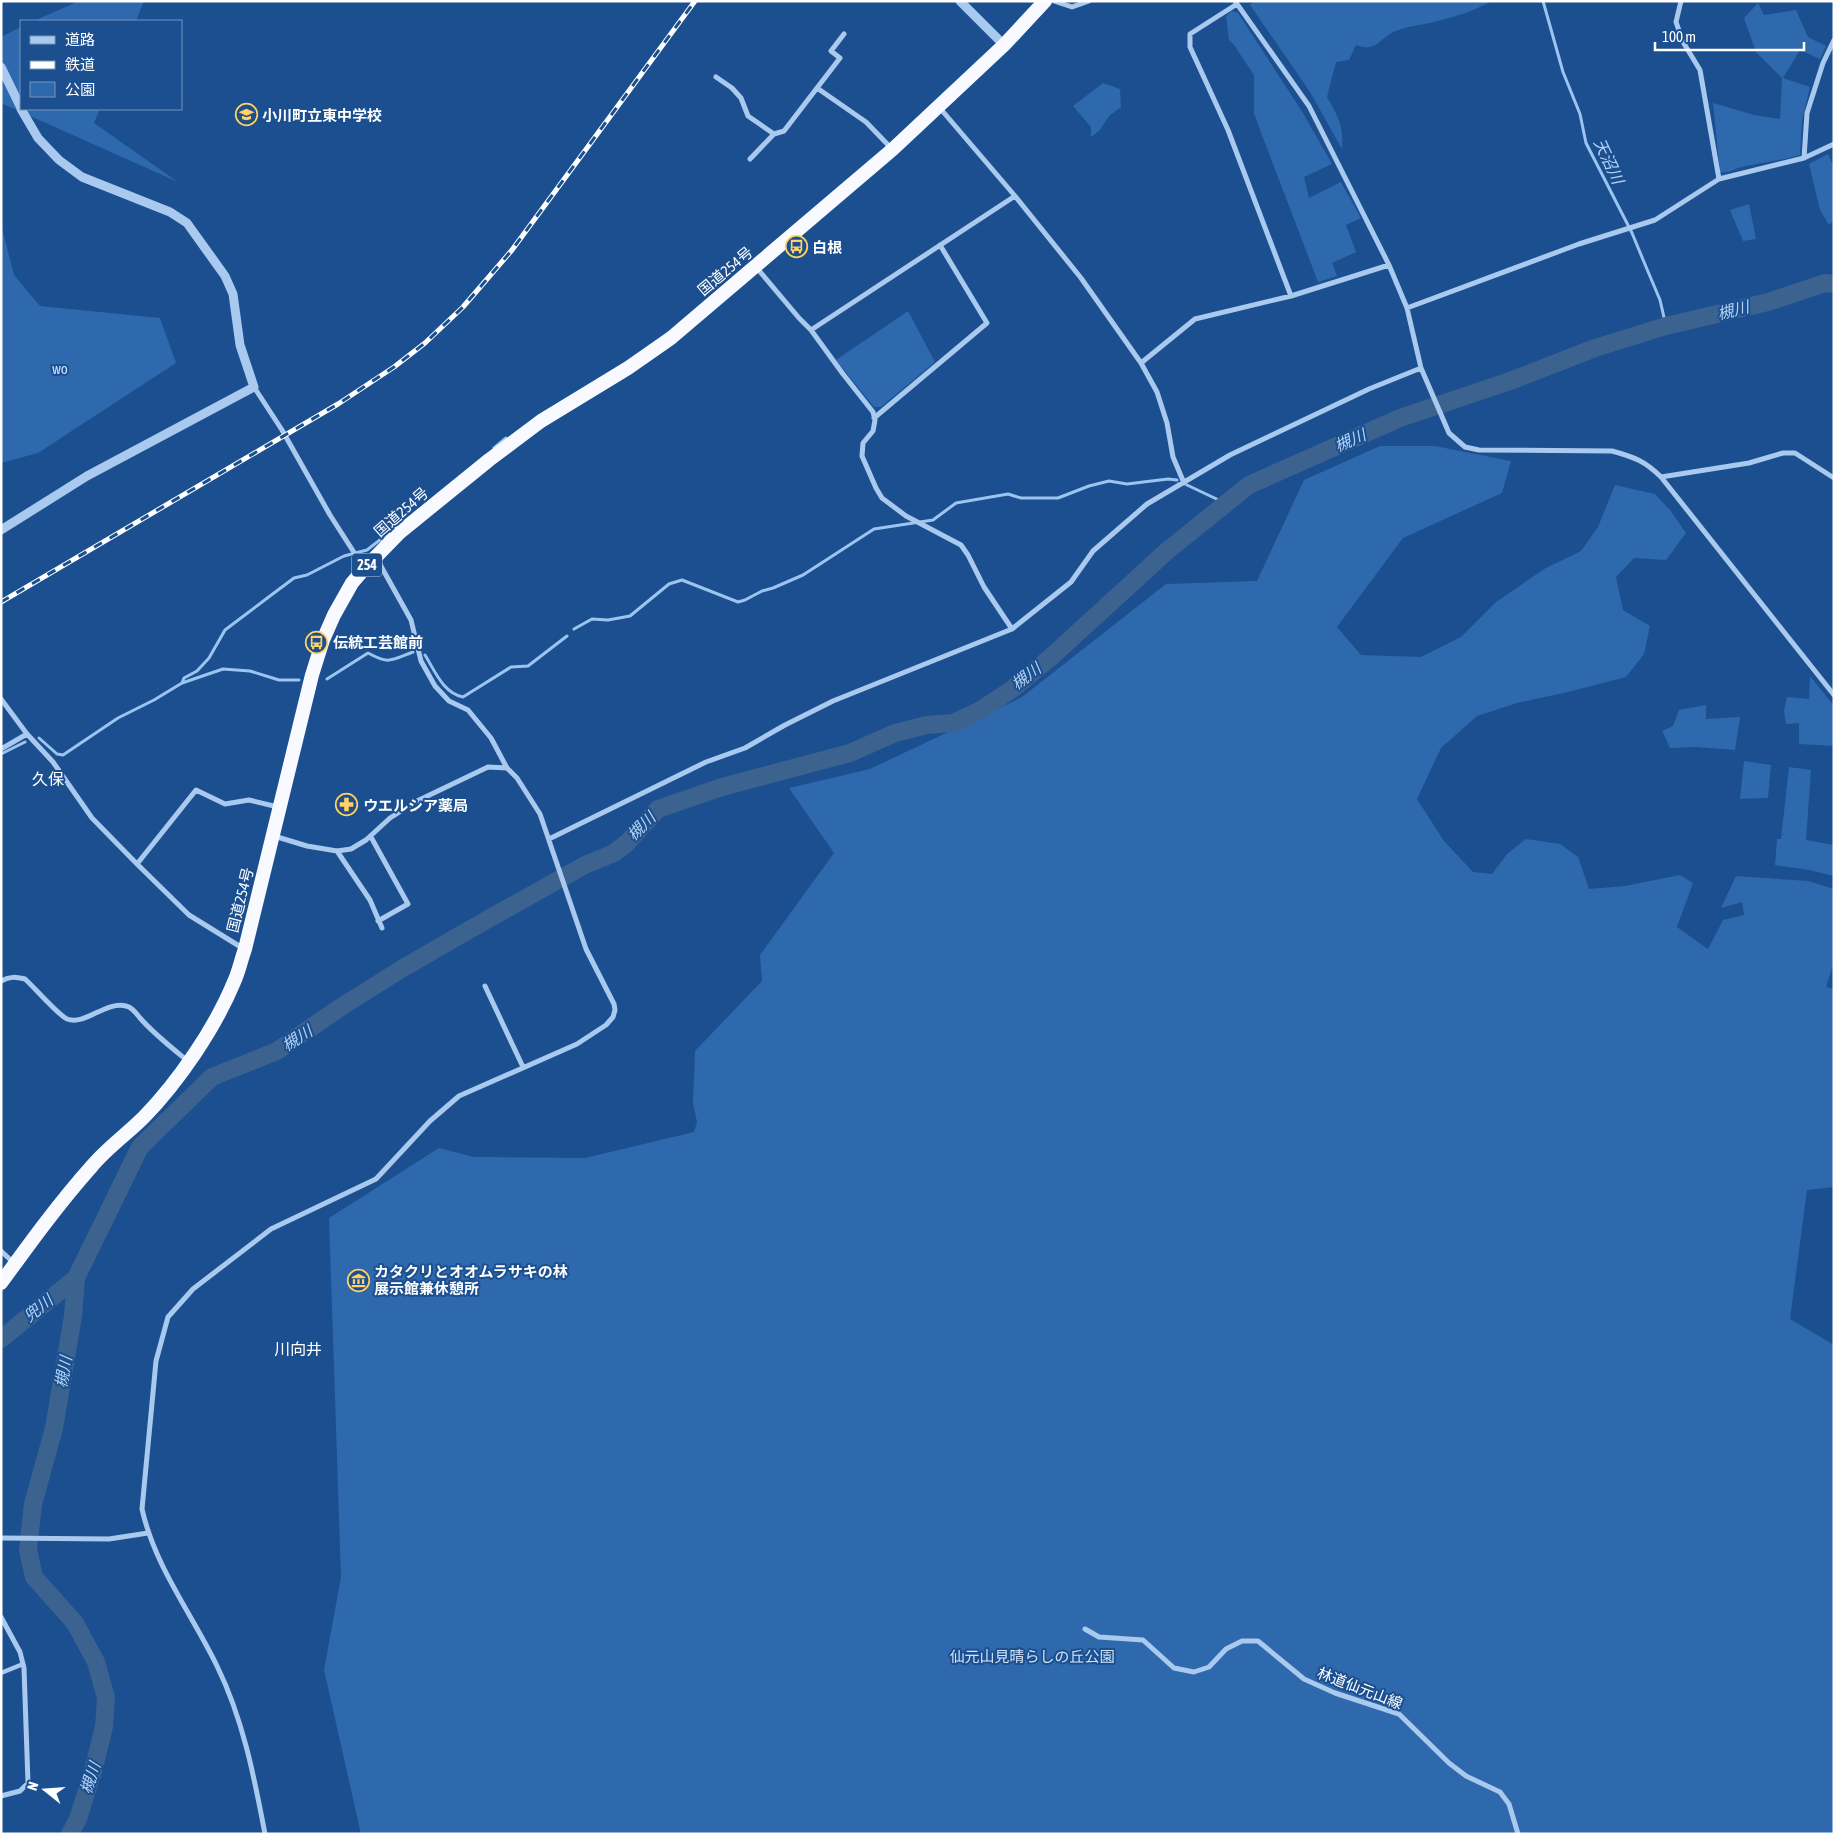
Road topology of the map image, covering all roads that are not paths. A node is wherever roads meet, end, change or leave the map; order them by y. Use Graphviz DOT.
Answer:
graph roads {
  1 [pos="960,1"];
  2 [pos="1045,1"];
  3 [pos="1054,1"];
  4 [pos="1089,1"];
  5 [pos="1681,1"];
  6 [pos="1236,2"];
  7 [pos="844,34"];
  8 [pos="1834,40"];
  9 [pos="1004,45"];
  10 [pos="1,67"];
  11 [pos="716,77"];
  12 [pos="817,88"];
  13 [pos="938,105"];
  14 [pos="20,107"];
  15 [pos="22,110"];
  16 [pos="774,134"];
  17 [pos="1834,144"];
  18 [pos="892,149"];
  19 [pos="1804,158"];
  20 [pos="750,160"];
  21 [pos="1719,179"];
  22 [pos="1015,196"];
  23 [pos="940,245"];
  24 [pos="1389,265"];
  25 [pos="756,267"];
  26 [pos="1291,296"];
  27 [pos="1407,308"];
  28 [pos="811,330"];
  29 [pos="1141,363"];
  30 [pos="1422,371"];
  31 [pos="254,387"];
  32 [pos="874,418"];
  33 [pos="1661,477"];
  34 [pos="1834,478"];
  35 [pos="1184,483"];
  36 [pos="1,530"];
  37 [pos="375,557"];
  38 [pos="364,568"];
  39 [pos="1012,629"];
  40 [pos="1834,695"];
  41 [pos="1,700"];
  42 [pos="27,734"];
  43 [pos="1,750"];
  44 [pos="506,768"];
  45 [pos="279,807"];
  46 [pos="271,836"];
  47 [pos="371,837"];
  48 [pos="549,838"];
  49 [pos="337,851"];
  50 [pos="137,864"];
  51 [pos="378,920"];
  52 [pos="382,928"];
  53 [pos="245,949"];
  54 [pos="1,981"];
  55 [pos="485,986"];
  56 [pos="189,1062"];
  57 [pos="523,1067"];
  58 [pos="1,1251"];
  59 [pos="15,1264"];
  60 [pos="1,1283"];
  61 [pos="148,1533"];
  62 [pos="1,1538"];
  63 [pos="1,1616"];
  64 [pos="1085,1629"];
  65 [pos="23,1664"];
  66 [pos="1,1673"];
  67 [pos="1,1796"];
  68 [pos="265,1834"];
  69 [pos="1518,1834"];
  1 -- 9 [label="street"];
  2 -- 9 [label="highway, 国道254号 / 254"];
  3 -- 4 [label="street"];
  5 -- 21 [label="street"];
  6 -- 24 [label="street"];
  6 -- 26 [label="street"];
  7 -- 12 [label="street"];
  8 -- 19 [label="street"];
  9 -- 13 [label="highway, 国道254号 / 254"];
  10 -- 14 [label="street"];
  11 -- 16 [label="street"];
  12 -- 16 [label="street"];
  12 -- 18 [label="street"];
  13 -- 18 [label="highway, 国道254号 / 254"];
  13 -- 22 [label="street"];
  15 -- 31 [label="street"];
  16 -- 20 [label="street"];
  17 -- 19 [label="street"];
  18 -- 25 [label="highway, 国道254号 / 254"];
  19 -- 21 [label="street"];
  21 -- 27 [label="street"];
  22 -- 23 [label="street"];
  22 -- 29 [label="street"];
  23 -- 28 [label="street"];
  23 -- 32 [label="street"];
  24 -- 26 [label="street"];
  24 -- 27 [label="street"];
  25 -- 28 [label="street"];
  25 -- 37 [label="highway, 国道254号 / 254"];
  26 -- 29 [label="street"];
  27 -- 30 [label="street"];
  28 -- 32 [label="street"];
  29 -- 35 [label="street"];
  30 -- 33 [label="street"];
  30 -- 35 [label="street"];
  31 -- 36 [label="street"];
  31 -- 38 [label="street"];
  32 -- 39 [label="street"];
  33 -- 34 [label="street"];
  33 -- 40 [label="street"];
  35 -- 39 [label="street"];
  37 -- 38 [label="highway, 国道254号 / 254"];
  37 -- 44 [label="street"];
  38 -- 45 [label="highway, 国道254号 / 254"];
  39 -- 48 [label="street"];
  41 -- 42 [label="street"];
  42 -- 43 [label="street"];
  42 -- 50 [label="street"];
  44 -- 47 [label="street"];
  44 -- 48 [label="street"];
  45 -- 46 [label="highway, 国道254号 / 254"];
  45 -- 50 [label="street"];
  46 -- 49 [label="street"];
  46 -- 53 [label="highway, 国道254号 / 254"];
  47 -- 49 [label="street"];
  47 -- 51 [label="street"];
  48 -- 57 [label="street"];
  49 -- 51 [label="street"];
  50 -- 53 [label="street"];
  51 -- 52 [label="street"];
  53 -- 56 [label="highway, 国道254号 / 254"];
  54 -- 56 [label="street"];
  55 -- 57 [label="street"];
  56 -- 59 [label="highway, 国道254号 / 254"];
  57 -- 61 [label="street"];
  58 -- 59 [label="street"];
  59 -- 60 [label="highway, 国道254号 / 254"];
  61 -- 62 [label="street"];
  61 -- 68 [label="street"];
  63 -- 65 [label="street"];
  64 -- 69 [label="street, 林道仙元山線"];
  65 -- 66 [label="street"];
  65 -- 67 [label="street"];
}
